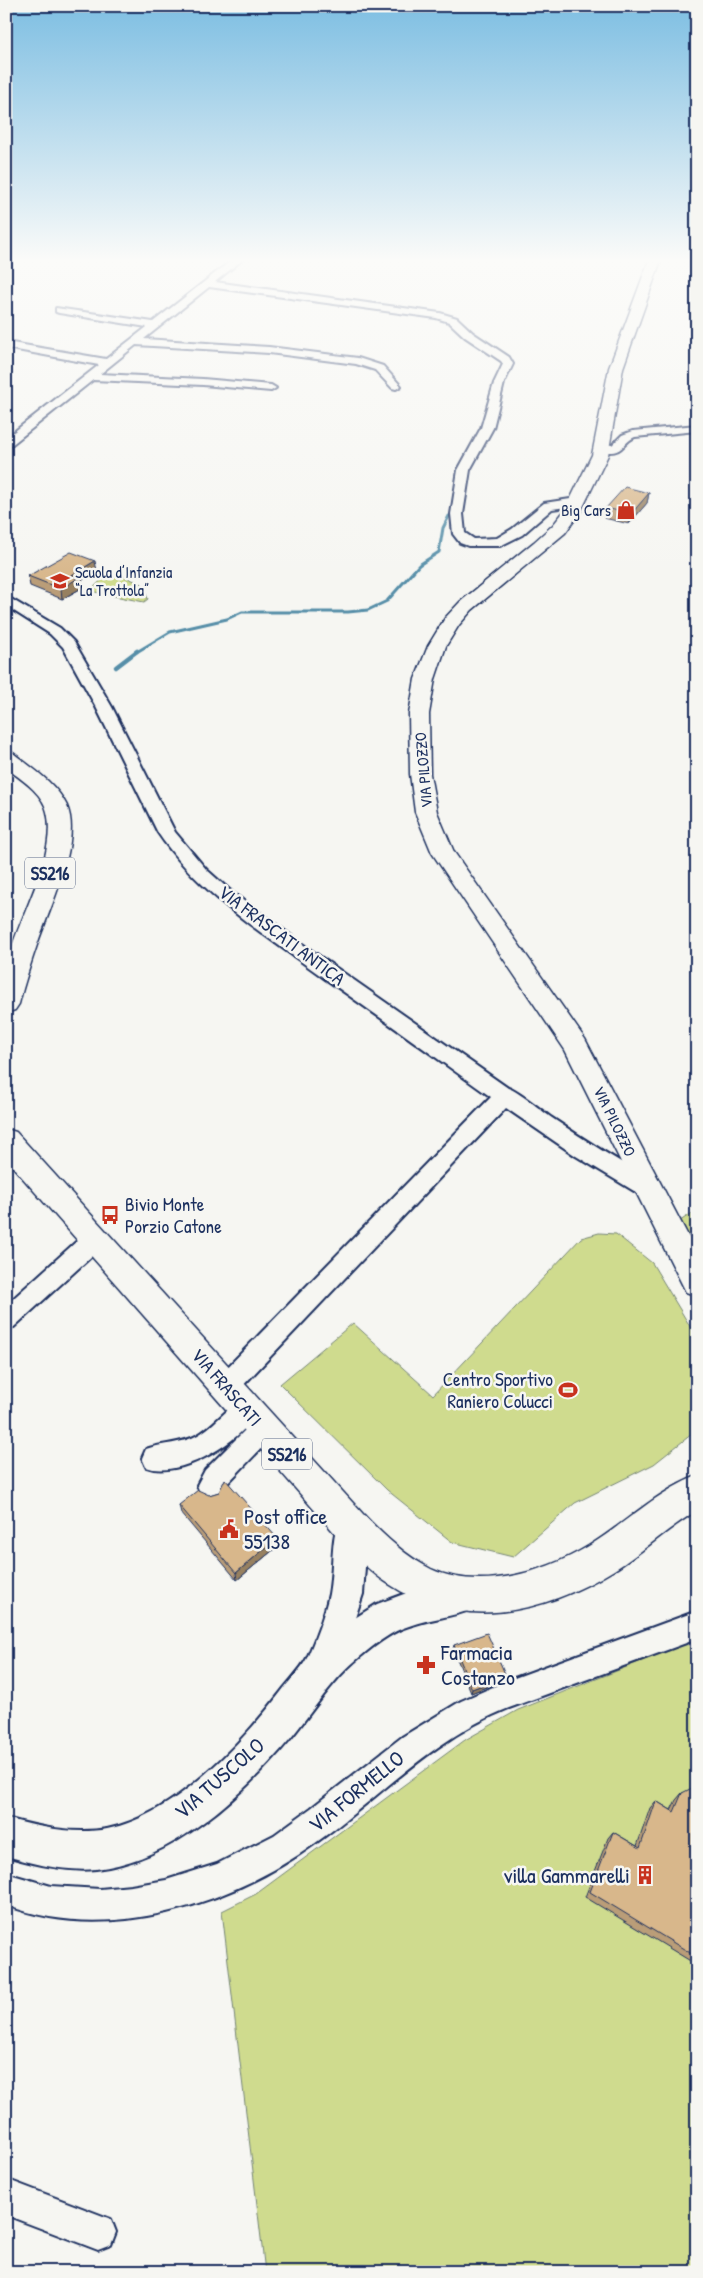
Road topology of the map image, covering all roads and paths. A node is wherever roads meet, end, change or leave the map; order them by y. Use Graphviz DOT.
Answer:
graph roads {
  1 [pos="104,366"];
  2 [pos="374,366"];
  3 [pos="507,366"];
  4 [pos="617,366"];
  5 [pos="90,377"];
  6 [pos="396,386"];
  7 [pos="271,388"];
  8 [pos="6,426"];
  9 [pos="697,428"];
  10 [pos="24,430"];
  11 [pos="6,444"];
  12 [pos="602,448"];
  13 [pos="577,502"];
  14 [pos="6,600"];
  15 [pos="6,757"];
  16 [pos="6,1004"];
  17 [pos="506,1095"];
  18 [pos="6,1140"];
  19 [pos="647,1188"];
  20 [pos="96,1238"];
  21 [pos="697,1283"];
  22 [pos="6,1320"];
  23 [pos="227,1385"];
  24 [pos="256,1419"];
  25 [pos="155,1458"];
  26 [pos="210,1489"];
  27 [pos="697,1492"];
  28 [pos="697,1510"];
  29 [pos="352,1527"];
  30 [pos="638,1533"];
  31 [pos="463,1596"];
  32 [pos="697,1625"];
  33 [pos="320,1671"];
  34 [pos="6,1837"];
  35 [pos="6,1889"];
  36 [pos="6,2197"];
  37 [pos="98,2232"];
  1 -- 5 [label="street"];
  2 -- 6 [label="street"];
  3 -- 13 [label="street"];
  4 -- 12 [label="main road, VIA PILOZZO"];
  5 -- 7 [label="street"];
  5 -- 10 [label="street"];
  8 -- 10 [label="street"];
  9 -- 12 [label="street"];
  10 -- 11 [label="street"];
  12 -- 13 [label="main road, VIA PILOZZO"];
  13 -- 19 [label="main road, VIA PILOZZO"];
  14 -- 17 [label="street, VIA FRASCATI ANTICA"];
  15 -- 16 [label="main road, SS216"];
  17 -- 19 [label="street, VIA FRASCATI ANTICA"];
  17 -- 23 [label="street"];
  18 -- 20 [label="main road, VIA FRASCATI / SS216"];
  19 -- 21 [label="main road, VIA PILOZZO"];
  20 -- 22 [label="street"];
  20 -- 23 [label="main road, VIA FRASCATI / SS216"];
  23 -- 24 [label="main road, VIA FRASCATI / SS216"];
  24 -- 25 [label="street"];
  24 -- 26 [label="street"];
  24 -- 29 [label="main road, VIA FRASCATI / SS216"];
  27 -- 30 [label="main road, VIA FRASCATI / SS216"];
  28 -- 30 [label="main road, VIA FRASCATI / SS216"];
  29 -- 31 [label="main road, VIA FRASCATI / SS216"];
  29 -- 33 [label="street"];
  30 -- 31 [label="main road, VIA FRASCATI / SS216"];
  31 -- 33 [label="street"];
  32 -- 35 [label="street, VIA FORMELLO"];
  33 -- 34 [label="street, VIA TUSCOLO"];
  36 -- 37 [label="street"];
}
